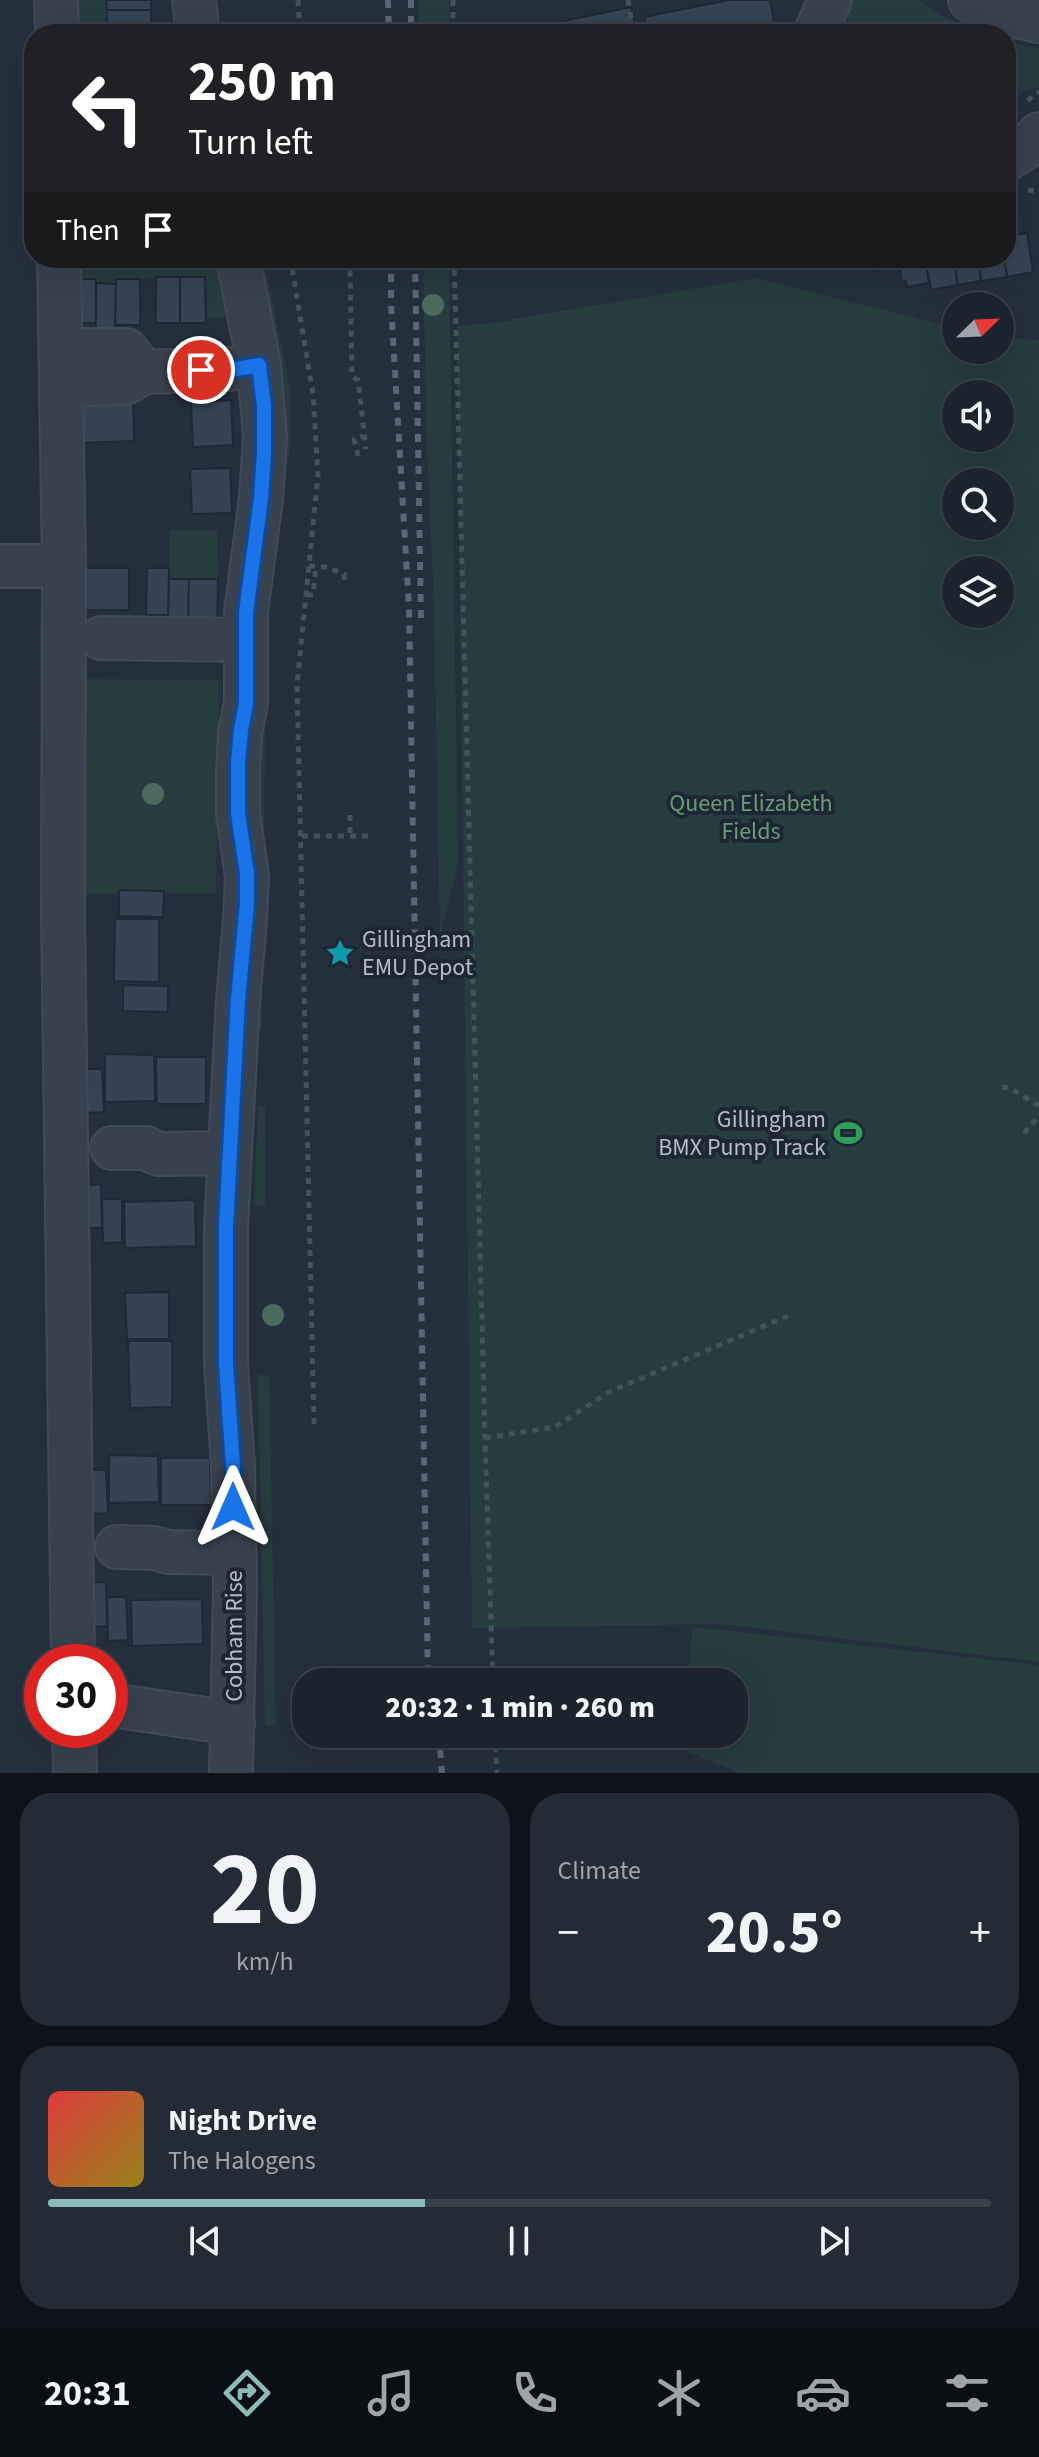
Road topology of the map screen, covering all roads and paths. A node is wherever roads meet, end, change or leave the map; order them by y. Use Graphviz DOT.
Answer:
graph roads {
  1 [pos="56,0"];
  2 [pos="194,0"];
  3 [pos="298,0"];
  4 [pos="453,0"];
  5 [pos="628,0"];
  6 [pos="830,0"];
  7 [pos="970,0"];
  8 [pos="1039,21"];
  9 [pos="57,24"];
  10 [pos="197,24"];
  11 [pos="299,24"];
  12 [pos="453,24"];
  13 [pos="632,24"];
  14 [pos="819,24"];
  15 [pos="59,268"];
  16 [pos="240,268"];
  17 [pos="292,268"];
  18 [pos="350,268"];
  19 [pos="454,268"];
  20 [pos="259,365"];
  21 [pos="80,367"];
  22 [pos="363,436"];
  23 [pos="366,449"];
  24 [pos="358,456"];
  25 [pos="0,566"];
  26 [pos="64,566"];
  27 [pos="312,566"];
  28 [pos="345,585"];
  29 [pos="101,638"];
  30 [pos="245,640"];
  31 [pos="350,815"];
  32 [pos="302,836"];
  33 [pos="350,836"];
  34 [pos="368,836"];
  35 [pos="1002,1087"];
  36 [pos="1039,1106"];
  37 [pos="1039,1116"];
  38 [pos="1024,1133"];
  39 [pos="112,1148"];
  40 [pos="229,1153"];
  41 [pos="788,1316"];
  42 [pos="314,1424"];
  43 [pos="485,1438"];
  44 [pos="117,1547"];
  45 [pos="234,1553"];
  46 [pos="73,1644"];
  47 [pos="493,1668"];
  48 [pos="128,1707"];
  49 [pos="233,1723"];
  50 [pos="74,1748"];
  51 [pos="496,1748"];
  52 [pos="75,1773"];
  53 [pos="231,1773"];
  54 [pos="497,1773"];
  1 -- 9 [label="street"];
  2 -- 10 [label="street"];
  3 -- 11 [label="path"];
  4 -- 12 [label="path"];
  5 -- 13 [label="path"];
  6 -- 14 [label="street"];
  7 -- 8 [label="street"];
  15 -- 26 [label="street"];
  16 -- 20 [label="street, Cobham Rise"];
  17 -- 27 [label="path"];
  18 -- 22 [label="path"];
  19 -- 43 [label="path"];
  20 -- 21 [label="street"];
  20 -- 30 [label="street, Cobham Rise"];
  22 -- 23 [label="path"];
  22 -- 24 [label="path"];
  25 -- 26 [label="street"];
  26 -- 46 [label="street"];
  27 -- 28 [label="path"];
  27 -- 32 [label="path"];
  29 -- 30 [label="street"];
  30 -- 40 [label="street, Cobham Rise"];
  31 -- 33 [label="path"];
  32 -- 33 [label="path"];
  32 -- 42 [label="path"];
  33 -- 34 [label="path"];
  35 -- 36 [label="path"];
  37 -- 38 [label="path"];
  39 -- 40 [label="street"];
  40 -- 45 [label="street, Cobham Rise"];
  41 -- 43 [label="path"];
  43 -- 47 [label="path"];
  44 -- 45 [label="street"];
  45 -- 49 [label="street, Cobham Rise"];
  48 -- 49 [label="street"];
  49 -- 53 [label="street, Cobham Rise"];
  50 -- 52 [label="street"];
  51 -- 54 [label="path"];
}
